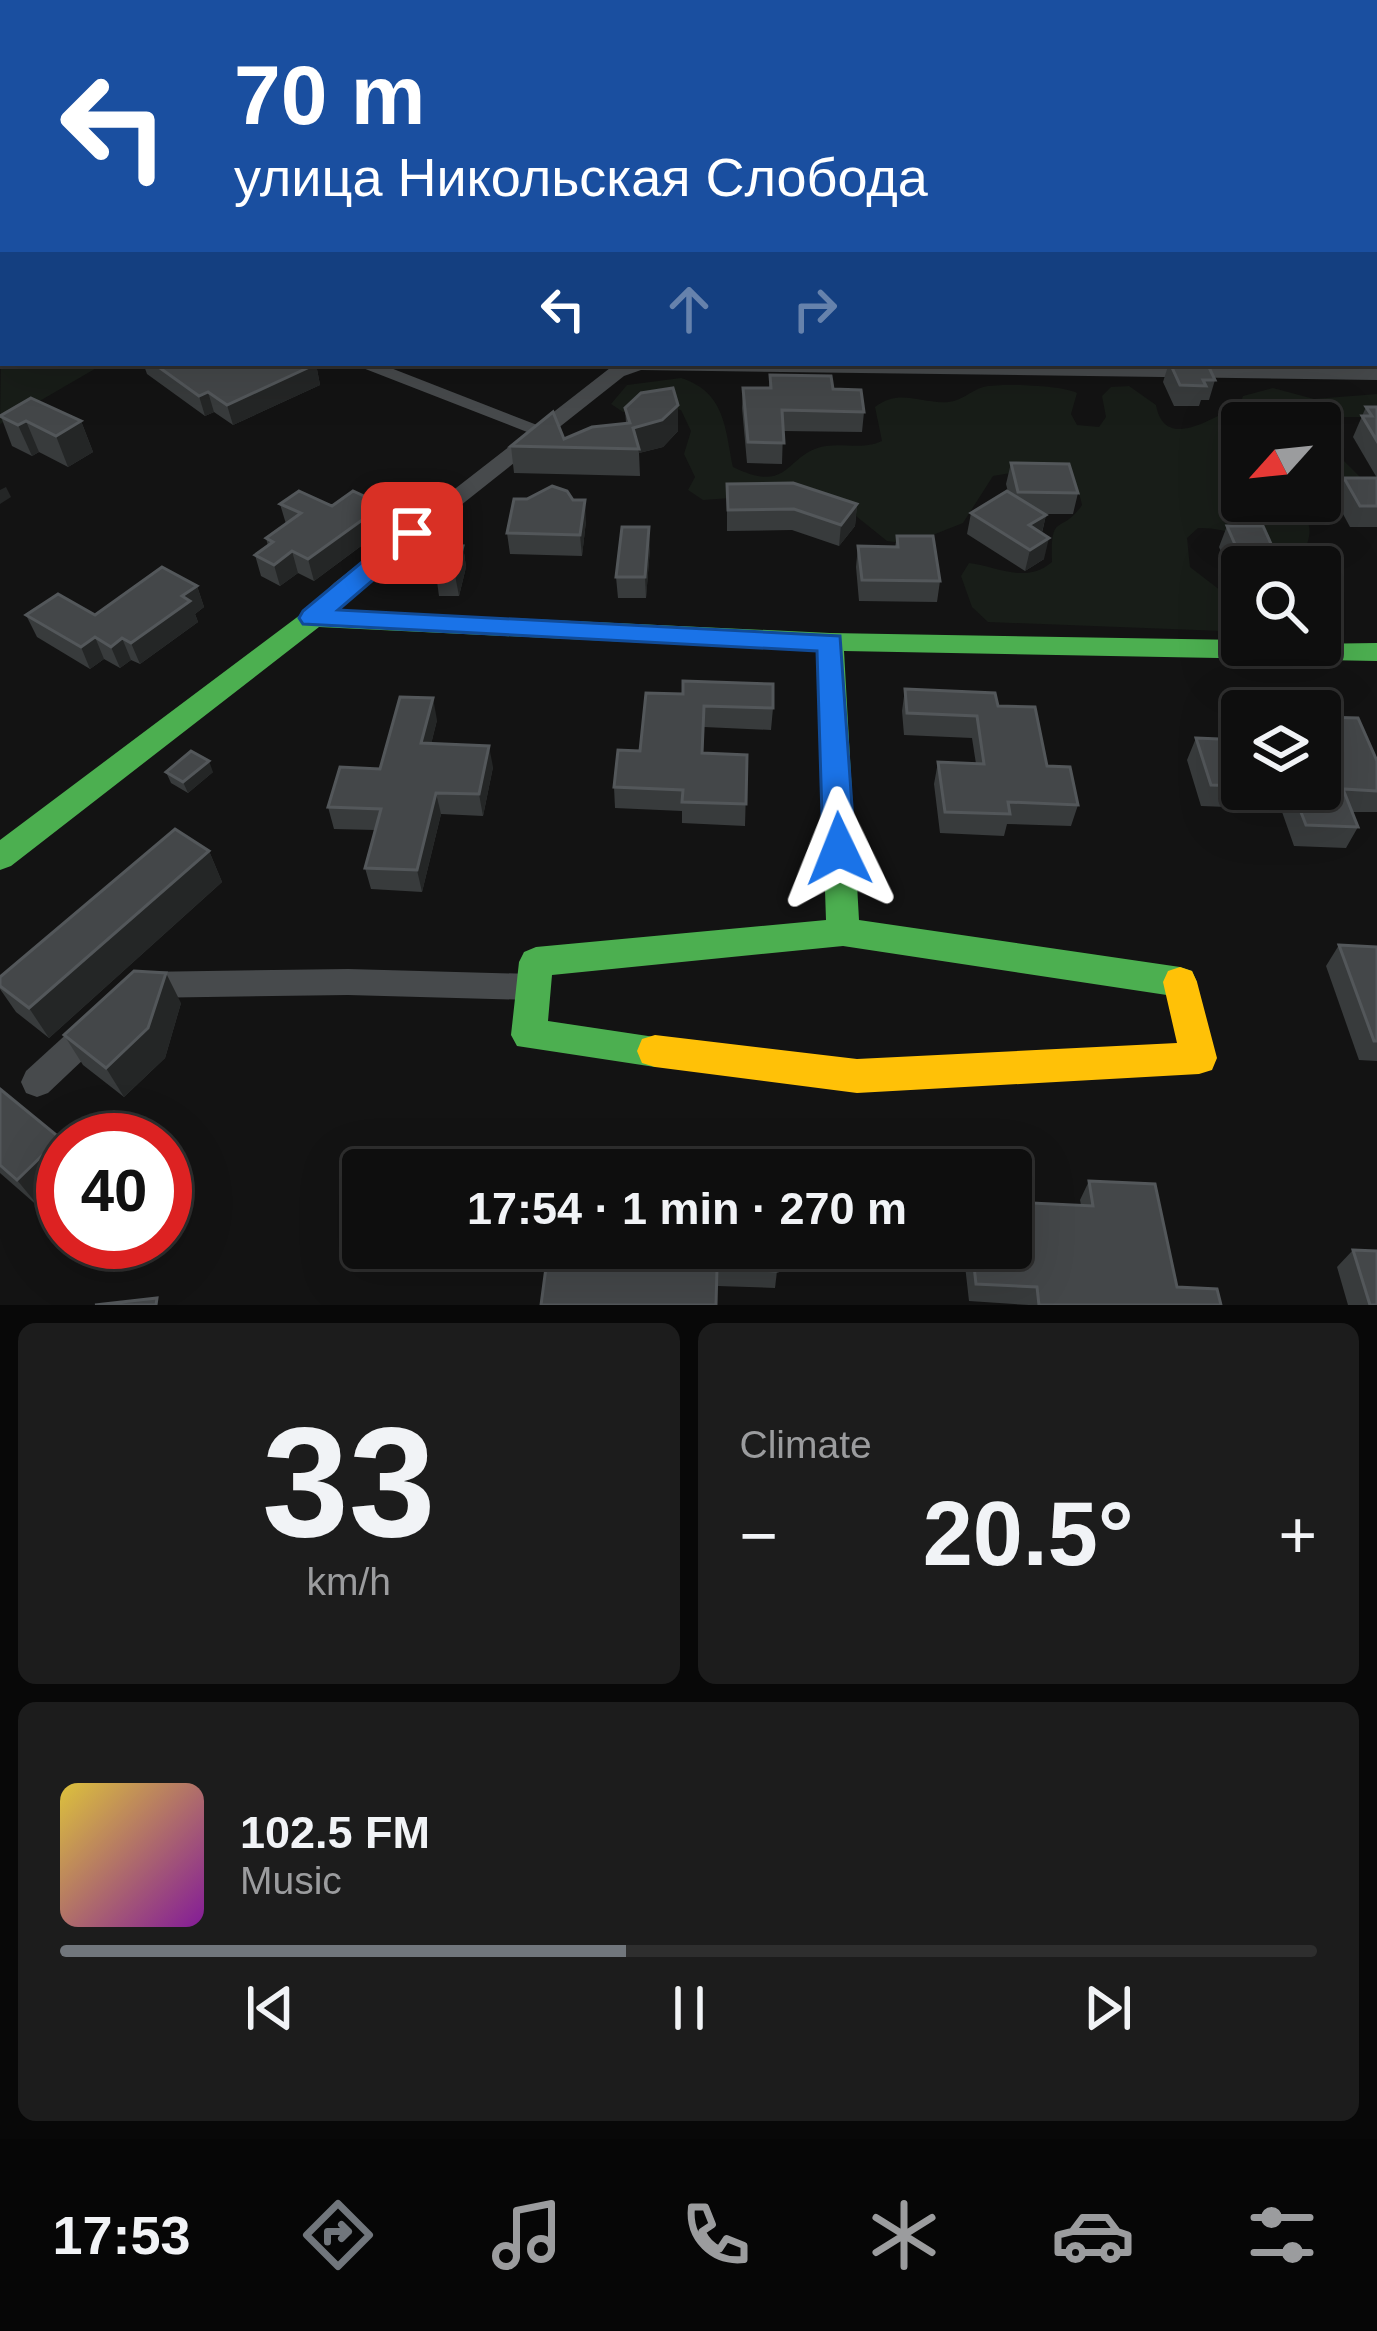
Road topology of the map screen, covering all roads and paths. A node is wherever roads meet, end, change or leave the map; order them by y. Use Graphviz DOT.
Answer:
graph roads {
  1 [pos="372,366"];
  2 [pos="634,366"];
  3 [pos="948,366"];
  4 [pos="1257,368"];
  5 [pos="1377,374"];
  6 [pos="542,432"];
  7 [pos="313,618"];
  8 [pos="830,642"];
  9 [pos="1377,652"];
  10 [pos="0,857"];
  11 [pos="843,932"];
  12 [pos="533,986"];
  13 [pos="37,1082"];
  1 -- 6 [label="lane"];
  2 -- 6 [label="street"];
  3 -- 4 [label="street"];
  4 -- 5 [label="street"];
  6 -- 7 [label="street"];
  7 -- 8 [label="street"];
  7 -- 10 [label="street"];
  8 -- 9 [label="street"];
  8 -- 11 [label="street"];
  11 -- 12 [label="street"];
  11 -- 12 [label="street"];
  12 -- 13 [label="street"];
}
